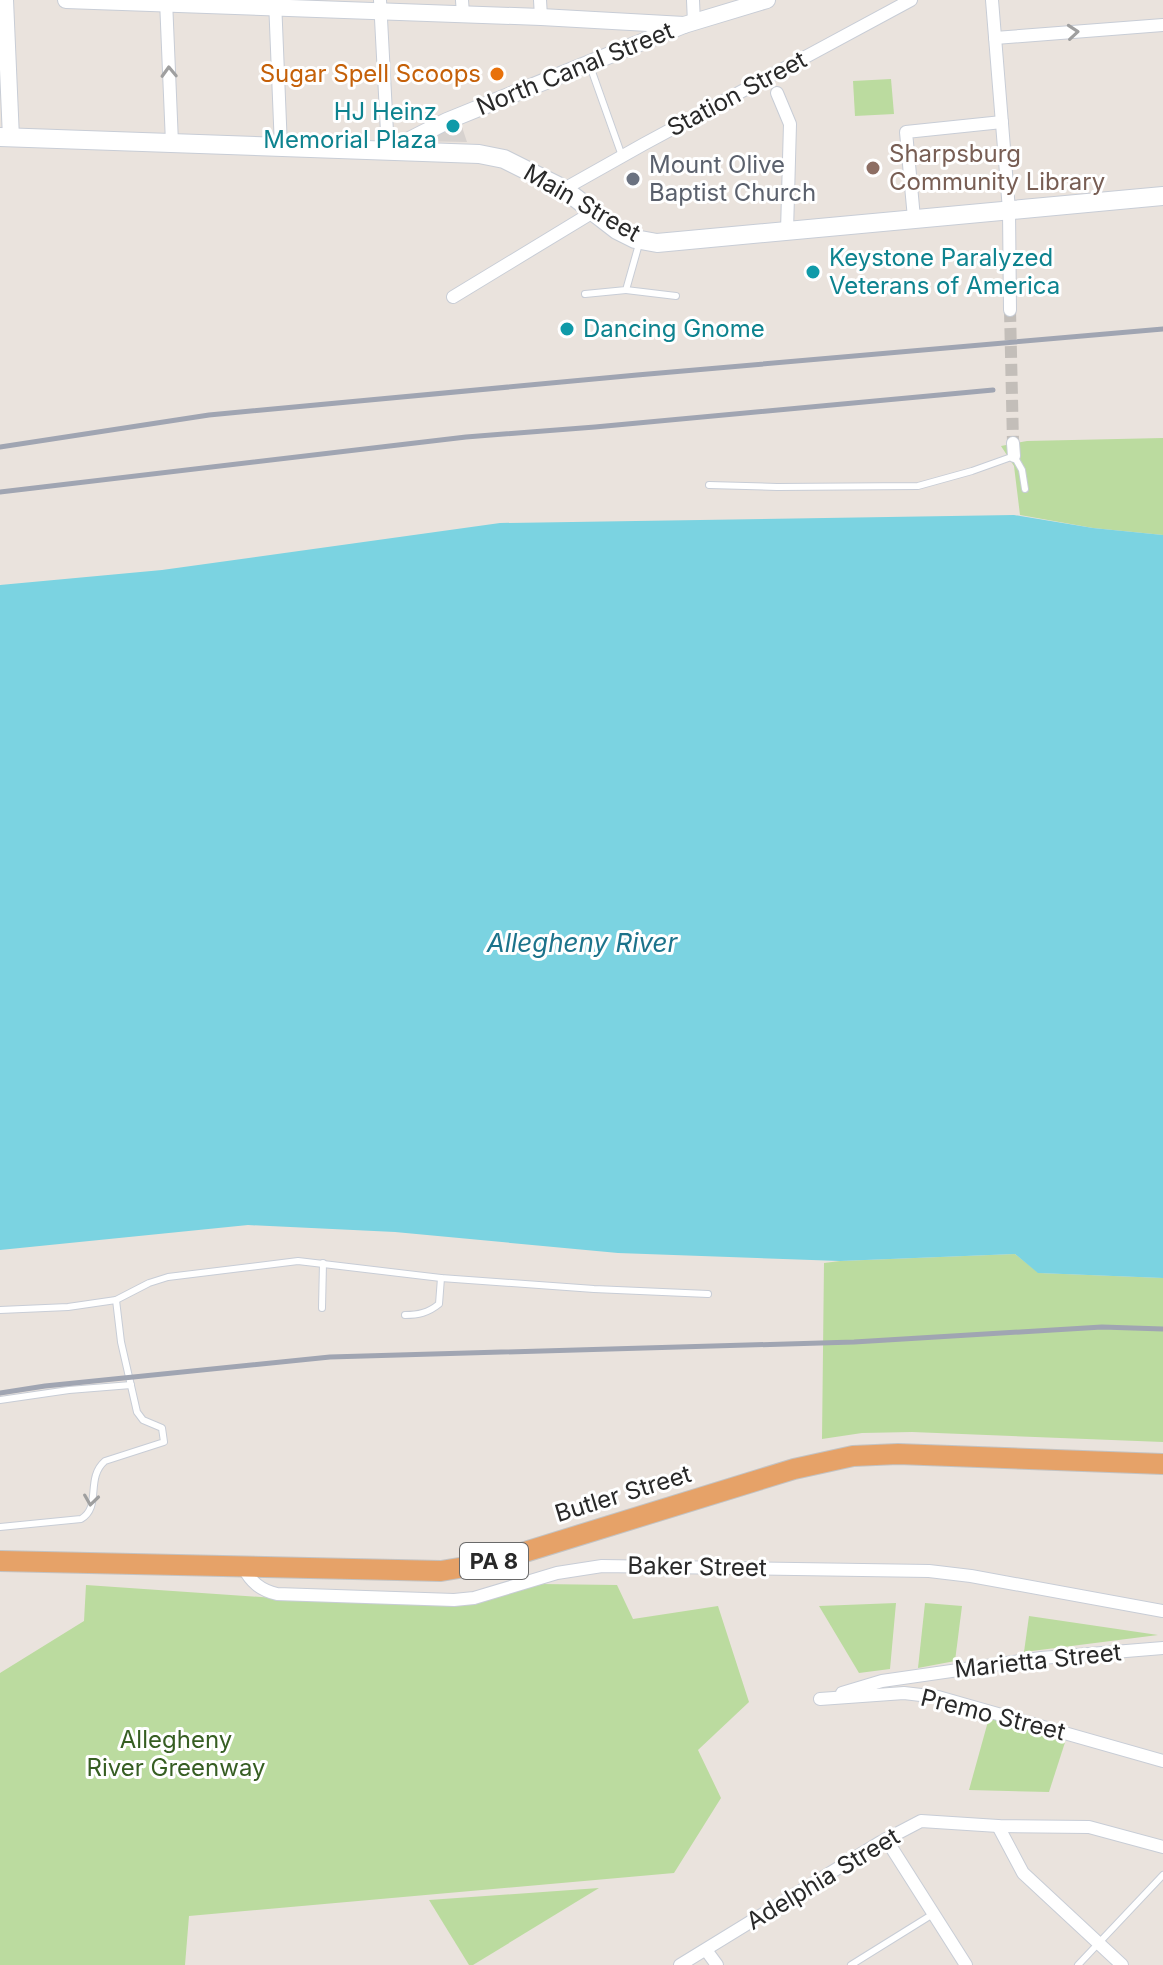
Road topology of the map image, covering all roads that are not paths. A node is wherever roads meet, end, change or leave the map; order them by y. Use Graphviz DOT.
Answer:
graph roads {
  1 [pos="5,0"];
  2 [pos="66,0"];
  3 [pos="693,0"];
  4 [pos="767,0"];
  5 [pos="911,0"];
  6 [pos="992,0"];
  7 [pos="166,2"];
  8 [pos="275,4"];
  9 [pos="380,6"];
  10 [pos="462,7"];
  11 [pos="541,8"];
  12 [pos="689,24"];
  13 [pos="1163,25"];
  14 [pos="995,38"];
  15 [pos="589,64"];
  16 [pos="777,93"];
  17 [pos="1002,122"];
  18 [pos="6,137"];
  19 [pos="172,143"];
  20 [pos="281,148"];
  21 [pos="388,151"];
  22 [pos="622,156"];
  23 [pos="564,189"];
  24 [pos="1163,196"];
  25 [pos="1009,210"];
  26 [pos="593,212"];
  27 [pos="914,218"];
  28 [pos="787,231"];
  29 [pos="640,240"];
  30 [pos="626,290"];
  31 [pos="585,294"];
  32 [pos="676,296"];
  33 [pos="453,297"];
  34 [pos="1010,310"];
  35 [pos="709,485"];
  36 [pos="1025,489"];
  37 [pos="323,1263"];
  38 [pos="441,1278"];
  39 [pos="708,1294"];
  40 [pos="116,1300"];
  41 [pos="322,1308"];
  42 [pos="0,1310"];
  43 [pos="405,1315"];
  44 [pos="131,1385"];
  45 [pos="0,1400"];
  46 [pos="1163,1464"];
  47 [pos="0,1527"];
  48 [pos="0,1561"];
  49 [pos="243,1567"];
  50 [pos="1163,1611"];
  51 [pos="1163,1648"];
  52 [pos="820,1699"];
  53 [pos="1163,1761"];
  54 [pos="998,1826"];
  55 [pos="886,1839"];
  56 [pos="1163,1847"];
  57 [pos="1163,1875"];
  58 [pos="933,1914"];
  59 [pos="1099,1943"];
  60 [pos="706,1950"];
  61 [pos="680,1965"];
  62 [pos="717,1965"];
  63 [pos="851,1965"];
  64 [pos="966,1965"];
  65 [pos="1078,1965"];
  66 [pos="1122,1965"];
  1 -- 18 [label="street"];
  2 -- 7 [label="street"];
  3 -- 12 [label="street"];
  4 -- 12 [label="street, North Canal Street"];
  5 -- 22 [label="street, Station Street"];
  6 -- 14 [label="street"];
  7 -- 8 [label="street"];
  19 -- 7 [label="street, one-way"];
  8 -- 9 [label="street"];
  8 -- 20 [label="street"];
  9 -- 10 [label="street"];
  9 -- 21 [label="street"];
  10 -- 11 [label="street"];
  11 -- 12 [label="street"];
  12 -- 15 [label="street, North Canal Street"];
  14 -- 13 [label="street, one-way"];
  14 -- 17 [label="street"];
  15 -- 21 [label="street, North Canal Street"];
  15 -- 22 [label="lane"];
  16 -- 28 [label="street"];
  17 -- 25 [label="street"];
  17 -- 27 [label="street"];
  18 -- 19 [label="main road, Main Street"];
  19 -- 20 [label="main road, Main Street"];
  20 -- 21 [label="main road, Main Street"];
  21 -- 23 [label="main road, Main Street"];
  22 -- 23 [label="street, Station Street"];
  23 -- 26 [label="main road, Main Street"];
  24 -- 25 [label="main road, Main Street"];
  25 -- 27 [label="main road, Main Street"];
  25 -- 34 [label="street"];
  26 -- 29 [label="main road, Main Street"];
  26 -- 33 [label="street"];
  27 -- 28 [label="main road, Main Street"];
  28 -- 29 [label="main road, Main Street"];
  29 -- 30 [label="lane"];
  30 -- 31 [label="lane"];
  30 -- 32 [label="lane"];
  35 -- 36 [label="lane"];
  37 -- 38 [label="lane"];
  37 -- 40 [label="lane"];
  37 -- 41 [label="lane"];
  38 -- 39 [label="lane"];
  38 -- 43 [label="lane"];
  40 -- 42 [label="lane"];
  40 -- 44 [label="lane"];
  44 -- 45 [label="lane"];
  44 -- 47 [label="lane, one-way"];
  46 -- 49 [label="highway, Butler Street / PA 8"];
  48 -- 49 [label="highway, Butler Street / PA 8"];
  49 -- 50 [label="street, Baker Street"];
  51 -- 52 [label="street, Marietta Street"];
  52 -- 53 [label="street, Premo Street"];
  54 -- 55 [label="street, Adelphia Street"];
  54 -- 56 [label="street, Adelphia Street"];
  54 -- 59 [label="street"];
  55 -- 58 [label="street"];
  55 -- 60 [label="street, Adelphia Street"];
  57 -- 59 [label="lane"];
  58 -- 63 [label="lane"];
  58 -- 64 [label="street"];
  59 -- 65 [label="lane"];
  59 -- 66 [label="street"];
  60 -- 61 [label="street, Adelphia Street"];
  60 -- 62 [label="street"];
}
